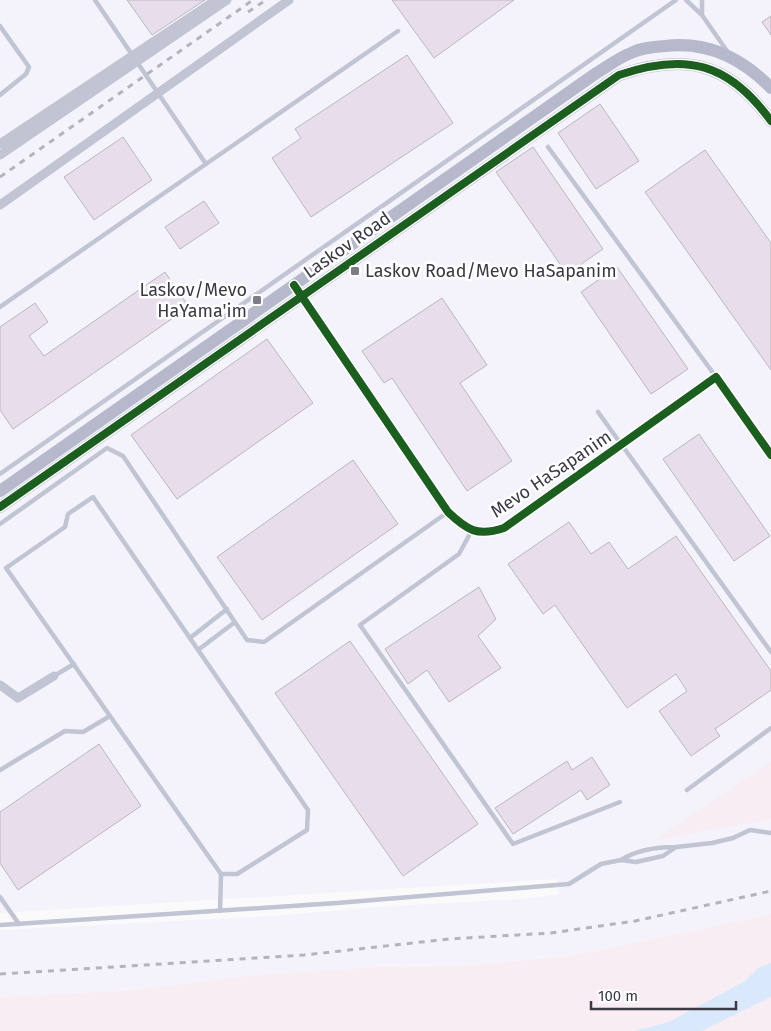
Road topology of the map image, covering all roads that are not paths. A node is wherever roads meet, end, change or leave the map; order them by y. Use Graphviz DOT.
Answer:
graph roads {
  1 [pos="95,0"];
  2 [pos="216,0"];
  3 [pos="227,0"];
  4 [pos="289,0"];
  5 [pos="676,0"];
  6 [pos="686,0"];
  7 [pos="702,0"];
  8 [pos="702,15"];
  9 [pos="0,26"];
  10 [pos="398,31"];
  11 [pos="730,56"];
  12 [pos="136,59"];
  13 [pos="771,88"];
  14 [pos="158,93"];
  15 [pos="0,95"];
  16 [pos="771,121"];
  17 [pos="0,144"];
  18 [pos="548,147"];
  19 [pos="0,155"];
  20 [pos="206,164"];
  21 [pos="0,205"];
  22 [pos="294,285"];
  23 [pos="302,296"];
  24 [pos="0,307"];
  25 [pos="716,377"];
  26 [pos="598,412"];
  27 [pos="621,444"];
  28 [pos="771,455"];
  29 [pos="0,474"];
  30 [pos="0,491"];
  31 [pos="0,507"];
  32 [pos="448,512"];
  33 [pos="0,524"];
  34 [pos="472,530"];
  35 [pos="227,609"];
  36 [pos="235,622"];
  37 [pos="190,638"];
  38 [pos="198,650"];
  39 [pos="771,652"];
  40 [pos="74,664"];
  41 [pos="54,676"];
  42 [pos="0,685"];
  43 [pos="110,716"];
  44 [pos="771,728"];
  45 [pos="0,770"];
  46 [pos="687,790"];
  47 [pos="620,802"];
  48 [pos="771,833"];
  49 [pos="676,847"];
  50 [pos="621,860"];
  51 [pos="220,874"];
  52 [pos="0,898"];
  53 [pos="220,911"];
  54 [pos="19,924"];
  55 [pos="0,925"];
  1 -- 12 [label="lane"];
  2 -- 12 [label="street"];
  3 -- 12 [label="street"];
  4 -- 14 [label="street"];
  5 -- 29 [label="lane"];
  6 -- 8 [label="lane"];
  7 -- 8 [label="lane"];
  8 -- 11 [label="lane"];
  9 -- 15 [label="lane"];
  10 -- 20 [label="lane"];
  11 -- 13 [label="street, Laskov Road"];
  11 -- 22 [label="street, Laskov Road"];
  12 -- 14 [label="lane"];
  12 -- 17 [label="street"];
  12 -- 19 [label="street"];
  14 -- 20 [label="lane"];
  14 -- 21 [label="street"];
  16 -- 23 [label="street, Laskov Road"];
  18 -- 25 [label="lane"];
  20 -- 24 [label="lane"];
  22 -- 23 [label="street"];
  22 -- 30 [label="street, Laskov Road"];
  23 -- 31 [label="street, Laskov Road"];
  23 -- 32 [label="street"];
  25 -- 27 [label="street, Mevo HaSapanim"];
  25 -- 28 [label="street"];
  26 -- 27 [label="lane"];
  27 -- 34 [label="street, Mevo HaSapanim"];
  27 -- 39 [label="lane"];
  32 -- 34 [label="street"];
  32 -- 36 [label="lane"];
  33 -- 35 [label="lane"];
  34 -- 47 [label="lane"];
  35 -- 36 [label="lane"];
  35 -- 37 [label="lane"];
  36 -- 38 [label="lane"];
  37 -- 38 [label="lane"];
  37 -- 40 [label="lane"];
  38 -- 51 [label="lane"];
  40 -- 41 [label="lane"];
  40 -- 43 [label="lane"];
  41 -- 42 [label="street"];
  43 -- 45 [label="lane"];
  43 -- 51 [label="lane"];
  44 -- 46 [label="lane"];
  48 -- 49 [label="lane"];
  49 -- 50 [label="lane"];
  49 -- 50 [label="lane"];
  50 -- 53 [label="lane"];
  51 -- 53 [label="lane"];
  52 -- 54 [label="lane"];
  53 -- 54 [label="lane"];
  54 -- 55 [label="lane"];
}
